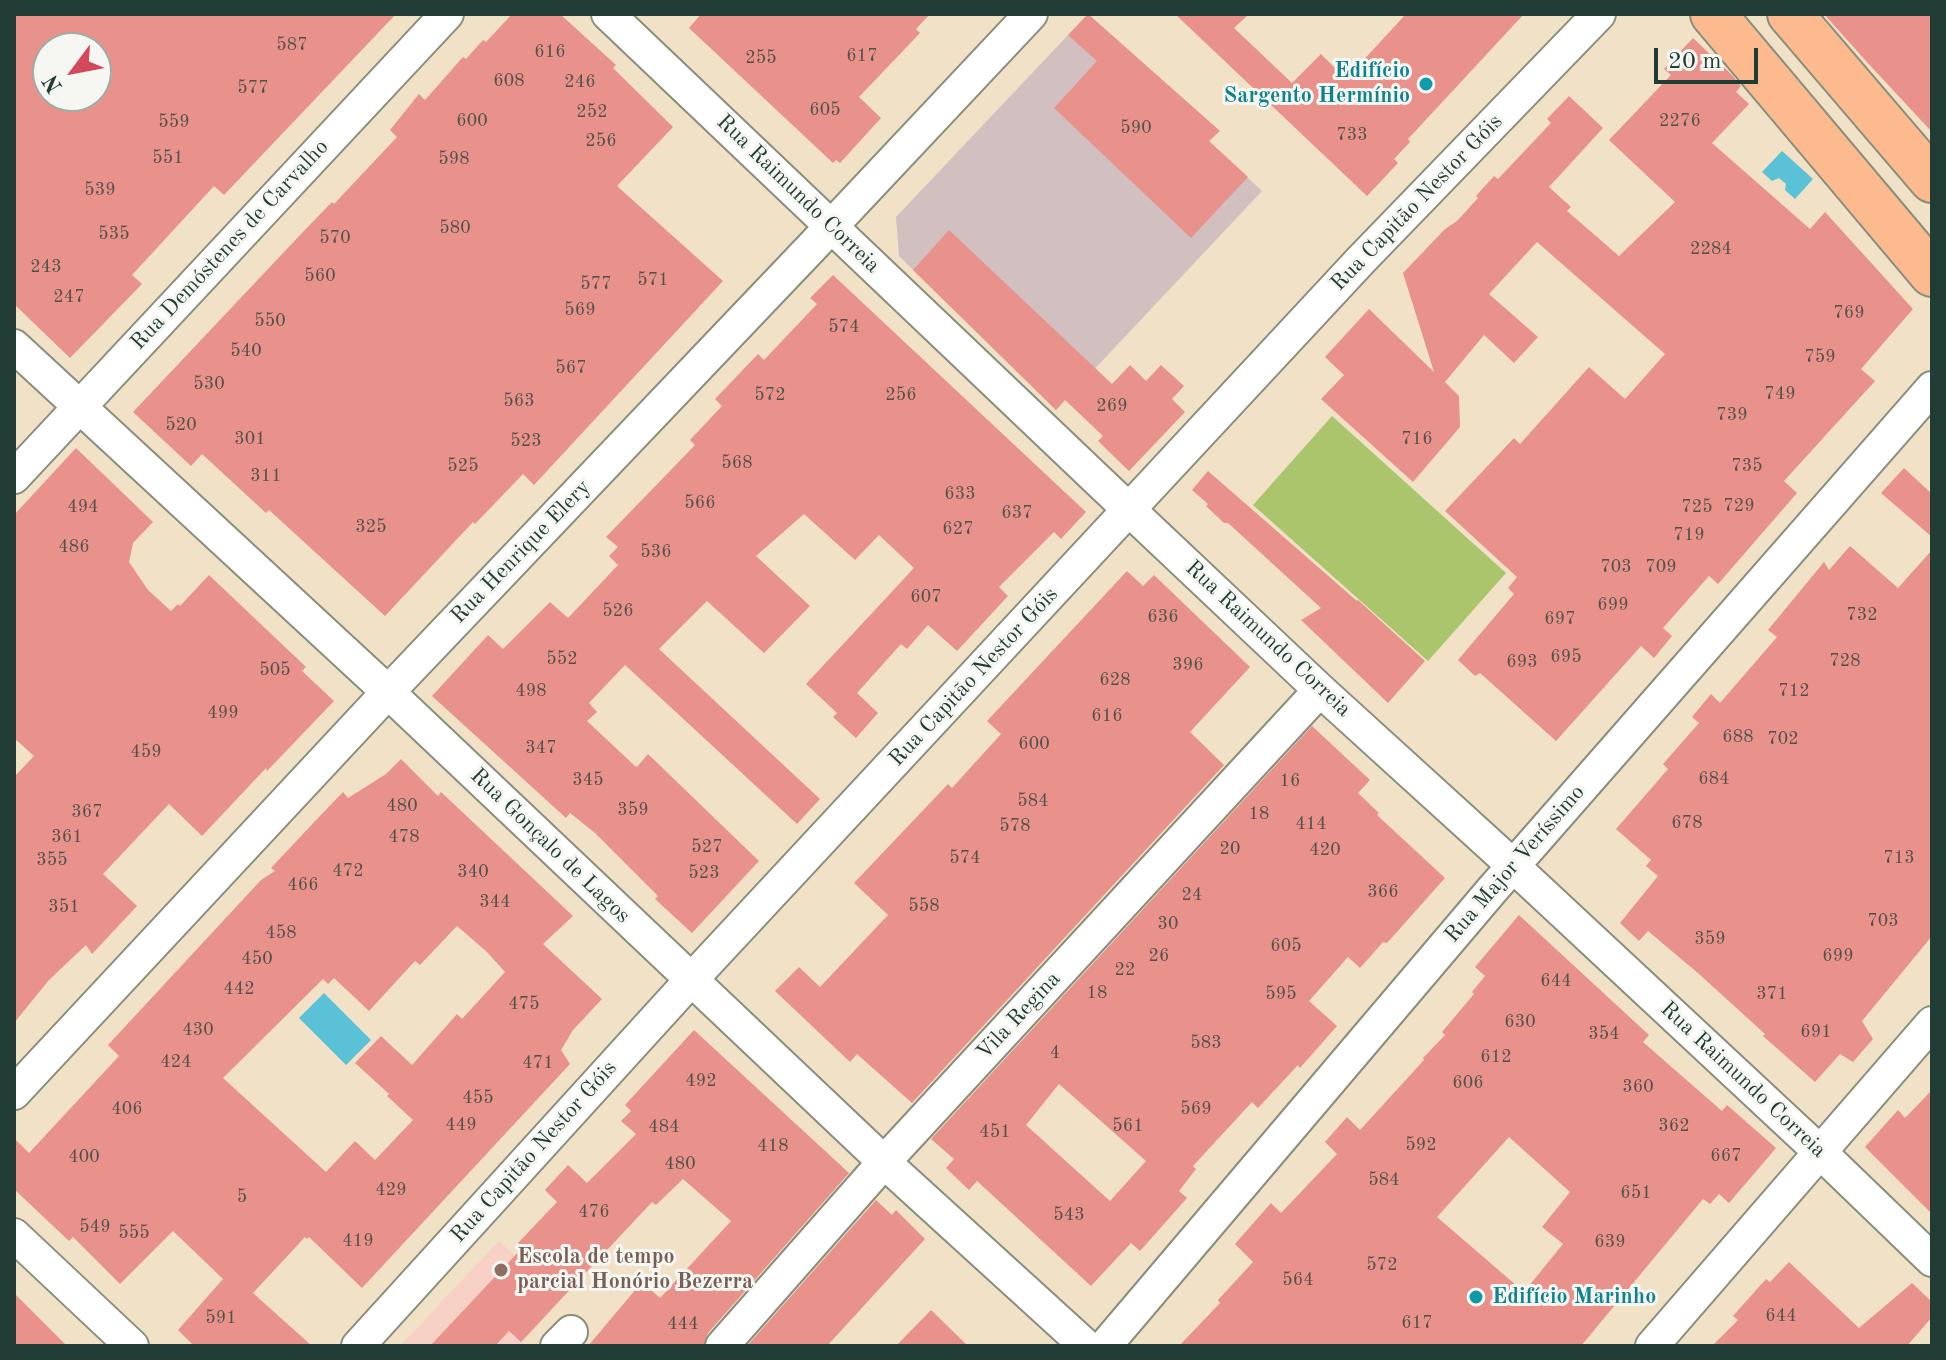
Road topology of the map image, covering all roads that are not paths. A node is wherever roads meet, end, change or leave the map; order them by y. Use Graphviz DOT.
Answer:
graph roads {
  1 [pos="447,14"];
  2 [pos="608,14"];
  3 [pos="1031,14"];
  4 [pos="1599,14"];
  5 [pos="1713,14"];
  6 [pos="1790,14"];
  7 [pos="1932,180"];
  8 [pos="832,226"];
  9 [pos="1932,274"];
  10 [pos="14,346"];
  11 [pos="1932,388"];
  12 [pos="78,406"];
  13 [pos="14,477"];
  14 [pos="1130,510"];
  15 [pos="1320,690"];
  16 [pos="388,692"];
  17 [pos="1513,866"];
  18 [pos="691,980"];
  19 [pos="1932,1023"];
  20 [pos="14,1093"];
  21 [pos="1820,1152"];
  22 [pos="884,1162"];
  23 [pos="14,1235"];
  24 [pos="1932,1260"];
  25 [pos="132,1346"];
  26 [pos="358,1346"];
  27 [pos="722,1346"];
  28 [pos="1086,1346"];
  29 [pos="1105,1346"];
  30 [pos="1652,1346"];
  1 -- 12 [label="street, Rua Demóstenes de Carvalho"];
  2 -- 8 [label="street, Rua Raimundo Correia"];
  3 -- 8 [label="street, Rua Henrique Elery"];
  4 -- 14 [label="street, Rua Capitão Nestor Góis"];
  5 -- 9 [label="main road"];
  6 -- 7 [label="main road"];
  8 -- 14 [label="street, Rua Raimundo Correia"];
  8 -- 16 [label="street, Rua Henrique Elery"];
  10 -- 12 [label="street, Rua Gonçalo de Lagos"];
  11 -- 17 [label="street, Rua Major Veríssimo"];
  12 -- 13 [label="street, Rua Demóstenes de Carvalho"];
  12 -- 16 [label="street, Rua Gonçalo de Lagos"];
  14 -- 15 [label="street, Rua Raimundo Correia"];
  14 -- 18 [label="street, Rua Capitão Nestor Góis"];
  15 -- 17 [label="street, Rua Raimundo Correia"];
  15 -- 22 [label="street, Vila Regina"];
  16 -- 18 [label="street, Rua Gonçalo de Lagos"];
  16 -- 20 [label="street, Rua Henrique Elery"];
  17 -- 21 [label="street, Rua Raimundo Correia"];
  17 -- 29 [label="street, Rua Major Veríssimo"];
  18 -- 22 [label="street, Rua Gonçalo de Lagos"];
  18 -- 26 [label="street, Rua Capitão Nestor Góis"];
  19 -- 21 [label="street"];
  21 -- 24 [label="street, Rua Raimundo Correia"];
  21 -- 30 [label="street"];
  22 -- 27 [label="street, Vila Regina"];
  22 -- 28 [label="street, Rua Gonçalo de Lagos"];
  23 -- 25 [label="street"];
}
